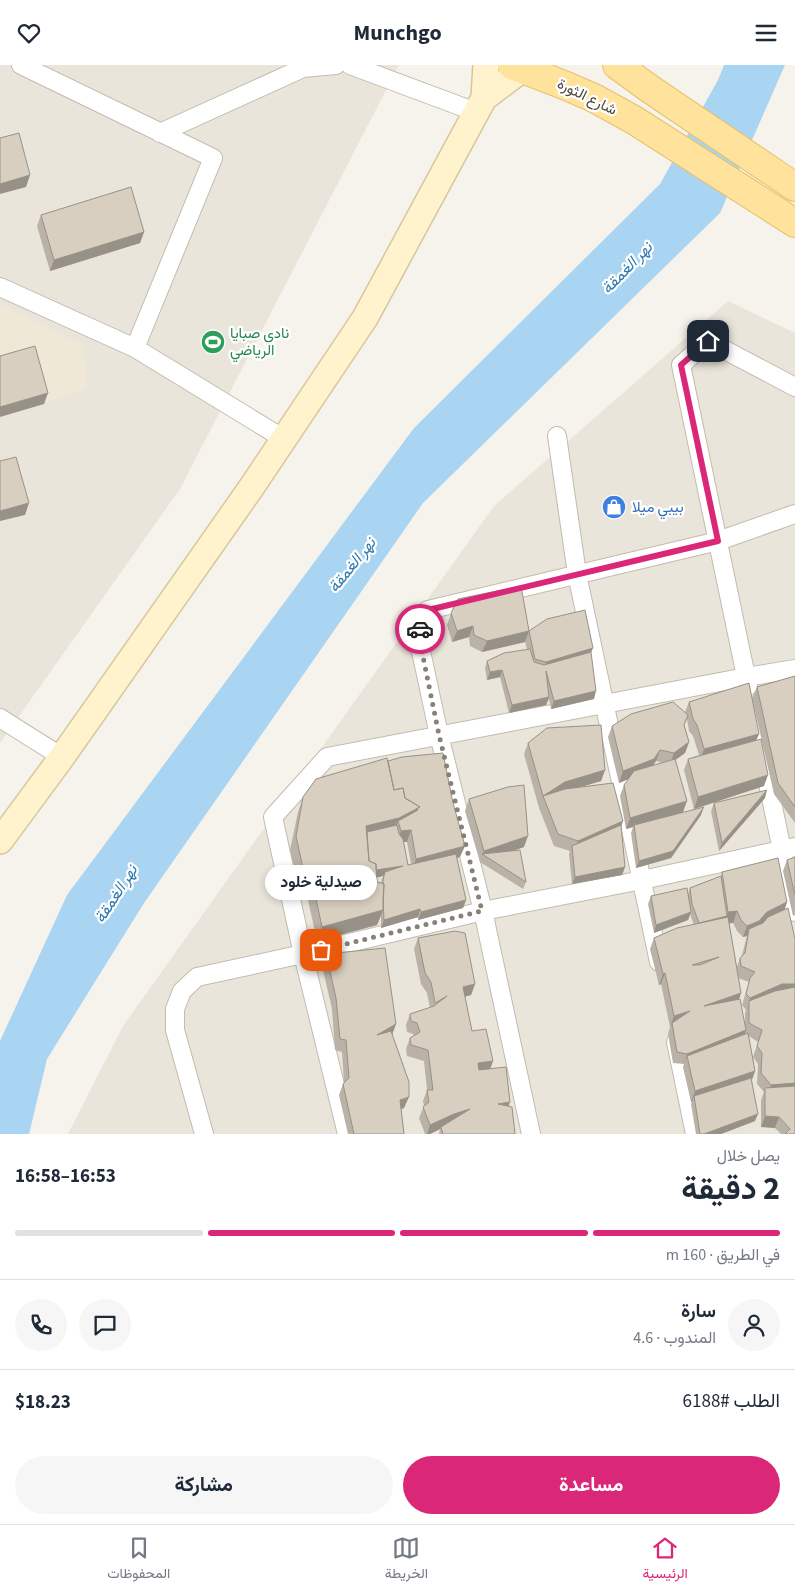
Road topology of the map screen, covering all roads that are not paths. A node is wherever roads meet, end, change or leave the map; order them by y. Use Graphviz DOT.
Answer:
graph roads {
  1 [pos="21,65"];
  2 [pos="336,65"];
  3 [pos="350,65"];
  4 [pos="486,65"];
  5 [pos="617,65"];
  6 [pos="521,66"];
  7 [pos="480,105"];
  8 [pos="160,133"];
  9 [pos="795,187"];
  10 [pos="791,221"];
  11 [pos="0,287"];
  12 [pos="135,348"];
  13 [pos="795,387"];
  14 [pos="557,436"];
  15 [pos="284,439"];
  16 [pos="795,514"];
  17 [pos="718,541"];
  18 [pos="577,574"];
  19 [pos="795,669"];
  20 [pos="746,677"];
  21 [pos="605,704"];
  22 [pos="0,718"];
  23 [pos="439,735"];
  24 [pos="62,757"];
  25 [pos="0,841"];
  26 [pos="789,848"];
  27 [pos="642,880"];
  28 [pos="482,911"];
  29 [pos="795,912"];
  30 [pos="303,954"];
  31 [pos="662,978"];
  32 [pos="673,1027"];
  33 [pos="204,1134"];
  34 [pos="347,1134"];
  35 [pos="531,1134"];
  36 [pos="695,1134"];
  1 -- 8 [label="street"];
  2 -- 8 [label="street"];
  3 -- 7 [label="street"];
  4 -- 7 [label="street"];
  5 -- 9 [label="main road"];
  6 -- 7 [label="street"];
  6 -- 10 [label="main road, شارع الثورة"];
  7 -- 15 [label="street"];
  8 -- 12 [label="street"];
  11 -- 12 [label="street"];
  12 -- 15 [label="street"];
  13 -- 17 [label="street"];
  14 -- 18 [label="street"];
  15 -- 24 [label="street"];
  16 -- 17 [label="street"];
  17 -- 18 [label="street"];
  17 -- 20 [label="street"];
  18 -- 21 [label="street"];
  18 -- 23 [label="street"];
  19 -- 20 [label="street"];
  20 -- 21 [label="street"];
  20 -- 26 [label="street"];
  21 -- 23 [label="street"];
  21 -- 27 [label="street"];
  22 -- 24 [label="street"];
  23 -- 28 [label="street"];
  23 -- 30 [label="street"];
  24 -- 25 [label="street"];
  26 -- 27 [label="street"];
  26 -- 29 [label="street"];
  27 -- 28 [label="street"];
  27 -- 31 [label="street"];
  28 -- 30 [label="street"];
  28 -- 35 [label="street"];
  30 -- 33 [label="street"];
  30 -- 34 [label="street"];
  32 -- 36 [label="street"];
}
